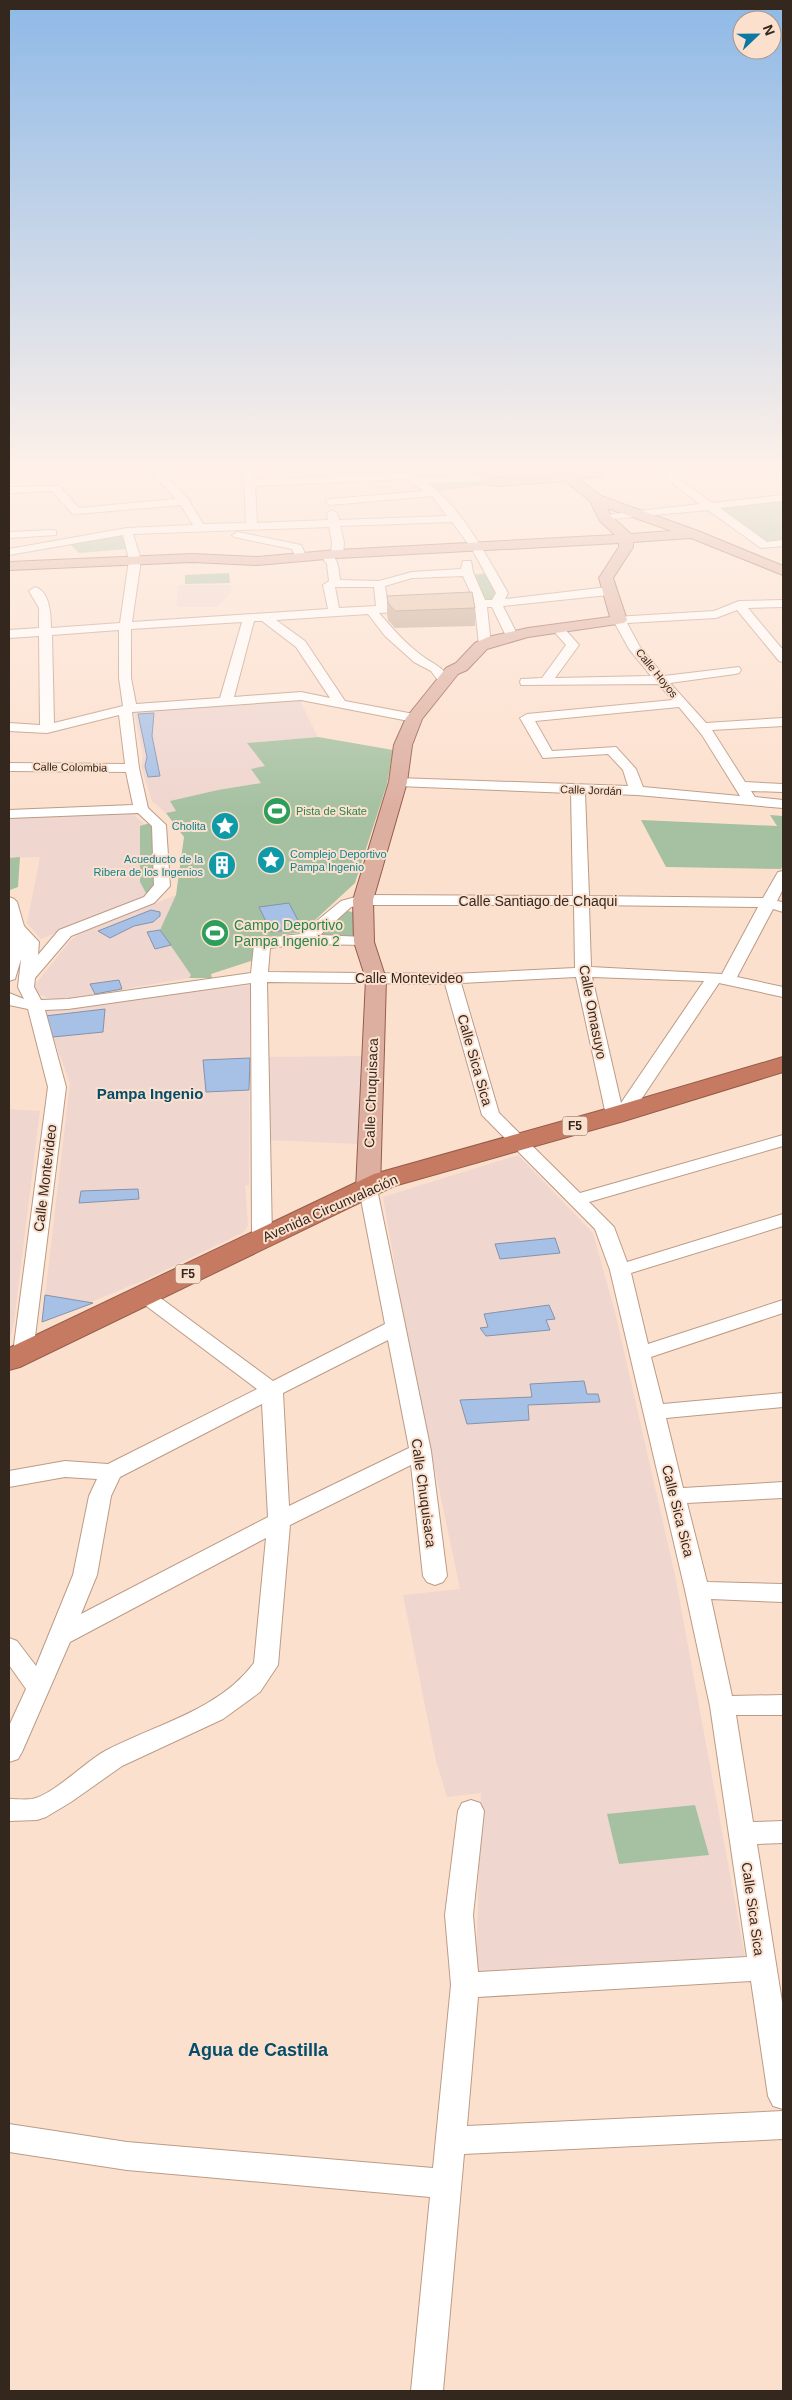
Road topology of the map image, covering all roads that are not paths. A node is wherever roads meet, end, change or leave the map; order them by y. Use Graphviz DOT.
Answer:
graph roads {
  1 [pos="131,585"];
  2 [pos="330,585"];
  3 [pos="379,585"];
  4 [pos="473,585"];
  5 [pos="498,585"];
  6 [pos="607,585"];
  7 [pos="35,591"];
  8 [pos="608,591"];
  9 [pos="496,603"];
  10 [pos="783,603"];
  11 [pos="481,604"];
  12 [pos="739,605"];
  13 [pos="377,609"];
  14 [pos="334,611"];
  15 [pos="263,616"];
  16 [pos="249,618"];
  17 [pos="619,620"];
  18 [pos="125,627"];
  19 [pos="558,629"];
  20 [pos="45,630"];
  21 [pos="9,634"];
  22 [pos="512,636"];
  23 [pos="485,645"];
  24 [pos="783,658"];
  25 [pos="735,670"];
  26 [pos="440,674"];
  27 [pos="661,680"];
  28 [pos="526,682"];
  29 [pos="545,682"];
  30 [pos="338,698"];
  31 [pos="226,702"];
  32 [pos="682,704"];
  33 [pos="128,709"];
  34 [pos="414,718"];
  35 [pos="783,722"];
  36 [pos="9,727"];
  37 [pos="702,727"];
  38 [pos="47,729"];
  39 [pos="9,767"];
  40 [pos="132,768"];
  41 [pos="398,782"];
  42 [pos="741,786"];
  43 [pos="783,788"];
  44 [pos="578,789"];
  45 [pos="637,792"];
  46 [pos="750,801"];
  47 [pos="783,804"];
  48 [pos="141,809"];
  49 [pos="9,814"];
  50 [pos="783,875"];
  51 [pos="363,900"];
  52 [pos="9,902"];
  53 [pos="580,902"];
  54 [pos="767,904"];
  55 [pos="783,907"];
  56 [pos="17,927"];
  57 [pos="305,939"];
  58 [pos="364,942"];
  59 [pos="583,972"];
  60 [pos="9,976"];
  61 [pos="27,977"];
  62 [pos="259,977"];
  63 [pos="721,978"];
  64 [pos="376,979"];
  65 [pos="452,979"];
  66 [pos="783,992"];
  67 [pos="9,998"];
  68 [pos="35,1005"];
  69 [pos="783,1064"];
  70 [pos="620,1113"];
  71 [pos="783,1140"];
  72 [pos="518,1142"];
  73 [pos="368,1189"];
  74 [pos="578,1199"];
  75 [pos="783,1220"];
  76 [pos="262,1238"];
  77 [pos="620,1270"];
  78 [pos="144,1295"];
  79 [pos="783,1306"];
  80 [pos="764,1313"];
  81 [pos="783,1318"];
  82 [pos="394,1328"];
  83 [pos="639,1354"];
  84 [pos="16,1356"];
  85 [pos="272,1390"];
  86 [pos="783,1400"];
  87 [pos="653,1412"];
  88 [pos="420,1451"];
  89 [pos="111,1472"];
  90 [pos="9,1479"];
  91 [pos="783,1490"];
  92 [pos="674,1496"];
  93 [pos="279,1521"];
  94 [pos="435,1576"];
  95 [pos="697,1590"];
  96 [pos="783,1593"];
  97 [pos="60,1636"];
  98 [pos="9,1647"];
  99 [pos="39,1688"];
  100 [pos="783,1705"];
  101 [pos="722,1706"];
  102 [pos="9,1752"];
  103 [pos="9,1810"];
  104 [pos="471,1811"];
  105 [pos="783,1832"];
  106 [pos="742,1833"];
  107 [pos="761,1968"];
  108 [pos="465,1985"];
  109 [pos="783,2096"];
  110 [pos="783,2125"];
  111 [pos="9,2138"];
  112 [pos="450,2141"];
  113 [pos="446,2184"];
  114 [pos="427,2391"];
  1 -- 18 [label="street"];
  2 -- 14 [label="street"];
  3 -- 13 [label="street"];
  4 -- 11 [label="street"];
  5 -- 9 [label="street"];
  6 -- 8 [label="main road"];
  7 -- 20 [label="street"];
  8 -- 9 [label="street"];
  8 -- 17 [label="main road, Calle Hoyos"];
  9 -- 11 [label="street"];
  9 -- 22 [label="street"];
  10 -- 12 [label="street"];
  11 -- 13 [label="street"];
  11 -- 23 [label="street"];
  12 -- 17 [label="street"];
  12 -- 24 [label="street"];
  13 -- 14 [label="street"];
  13 -- 26 [label="street"];
  14 -- 15 [label="street"];
  15 -- 16 [label="street"];
  15 -- 30 [label="street"];
  16 -- 18 [label="street"];
  16 -- 31 [label="street"];
  17 -- 19 [label="main road, Calle Chuquisaca"];
  17 -- 27 [label="street, Calle Hoyos"];
  18 -- 20 [label="street"];
  18 -- 33 [label="street"];
  19 -- 22 [label="main road, Calle Chuquisaca"];
  19 -- 29 [label="street"];
  20 -- 21 [label="street"];
  20 -- 38 [label="street"];
  22 -- 23 [label="main road, Calle Chuquisaca"];
  23 -- 26 [label="main road, Calle Chuquisaca"];
  25 -- 27 [label="street"];
  26 -- 34 [label="main road, Calle Chuquisaca"];
  27 -- 29 [label="street"];
  27 -- 32 [label="street, Calle Hoyos"];
  28 -- 29 [label="street"];
  30 -- 31 [label="street"];
  30 -- 34 [label="street"];
  31 -- 33 [label="street"];
  32 -- 37 [label="street, Calle Hoyos"];
  32 -- 45 [label="street"];
  33 -- 38 [label="street"];
  33 -- 40 [label="street"];
  34 -- 41 [label="main road, Calle Chuquisaca"];
  35 -- 37 [label="street"];
  36 -- 38 [label="street"];
  37 -- 42 [label="street, Calle Hoyos"];
  39 -- 40 [label="street, Calle Colombia"];
  40 -- 48 [label="street"];
  41 -- 44 [label="street, Calle Jordán"];
  41 -- 51 [label="main road, Calle Chuquisaca"];
  42 -- 43 [label="street"];
  42 -- 46 [label="street, Calle Hoyos"];
  44 -- 45 [label="street, Calle Jordán"];
  44 -- 53 [label="street, Calle Omasuyo"];
  45 -- 46 [label="street, Calle Jordán"];
  46 -- 47 [label="street, Calle Jordán"];
  48 -- 49 [label="street"];
  48 -- 61 [label="street"];
  50 -- 54 [label="street"];
  51 -- 53 [label="street, Calle Santiago de Chaqui"];
  51 -- 57 [label="street, Calle Santiago de Chaqui"];
  51 -- 58 [label="main road, Calle Chuquisaca"];
  52 -- 56 [label="street, Calle Montevideo"];
  53 -- 54 [label="street, Calle Santiago de Chaqui"];
  53 -- 59 [label="street, Calle Omasuyo"];
  54 -- 55 [label="street, Calle Santiago de Chaqui"];
  54 -- 63 [label="street"];
  56 -- 60 [label="street"];
  56 -- 61 [label="street, Calle Montevideo"];
  57 -- 58 [label="street"];
  57 -- 62 [label="street"];
  58 -- 64 [label="main road, Calle Chuquisaca"];
  59 -- 63 [label="street, Calle Montevideo"];
  59 -- 65 [label="street, Calle Montevideo"];
  59 -- 70 [label="street, Calle Omasuyo"];
  61 -- 68 [label="street, Calle Montevideo"];
  62 -- 64 [label="street, Calle Montevideo"];
  62 -- 68 [label="street, Calle Montevideo"];
  62 -- 76 [label="street"];
  63 -- 66 [label="street, Calle Montevideo"];
  63 -- 70 [label="street"];
  64 -- 65 [label="street, Calle Montevideo"];
  64 -- 73 [label="main road, Calle Chuquisaca"];
  65 -- 72 [label="street, Calle Sica Sica"];
  67 -- 68 [label="street"];
  68 -- 84 [label="street, Calle Montevideo"];
  69 -- 70 [label="highway, Avenida Circunvalación / F5"];
  70 -- 72 [label="highway, Avenida Circunvalación / F5"];
  71 -- 74 [label="street"];
  72 -- 73 [label="highway, Avenida Circunvalación / F5"];
  72 -- 74 [label="street, Calle Sica Sica"];
  73 -- 76 [label="highway, Avenida Circunvalación / F5"];
  73 -- 82 [label="street, Calle Chuquisaca"];
  74 -- 77 [label="street, Calle Sica Sica"];
  75 -- 77 [label="street"];
  76 -- 78 [label="highway, Avenida Circunvalación / F5"];
  77 -- 83 [label="street, Calle Sica Sica"];
  78 -- 84 [label="highway, Avenida Circunvalación / F5"];
  78 -- 85 [label="street"];
  79 -- 80 [label="street"];
  80 -- 81 [label="street"];
  80 -- 83 [label="street"];
  82 -- 85 [label="street"];
  82 -- 88 [label="street, Calle Chuquisaca"];
  83 -- 87 [label="street, Calle Sica Sica"];
  85 -- 89 [label="street"];
  85 -- 93 [label="street"];
  86 -- 87 [label="street"];
  87 -- 92 [label="street, Calle Sica Sica"];
  88 -- 93 [label="street"];
  88 -- 94 [label="street, Calle Chuquisaca"];
  89 -- 90 [label="street"];
  89 -- 97 [label="street"];
  91 -- 92 [label="street"];
  92 -- 95 [label="street, Calle Sica Sica"];
  93 -- 97 [label="street"];
  93 -- 103 [label="street"];
  95 -- 96 [label="street"];
  95 -- 101 [label="street, Calle Sica Sica"];
  97 -- 99 [label="street"];
  98 -- 99 [label="street"];
  99 -- 102 [label="street"];
  100 -- 101 [label="street"];
  101 -- 106 [label="street, Calle Sica Sica"];
  104 -- 108 [label="street"];
  105 -- 106 [label="street"];
  106 -- 107 [label="street, Calle Sica Sica"];
  107 -- 108 [label="street"];
  107 -- 109 [label="street, Calle Sica Sica"];
  108 -- 112 [label="street"];
  110 -- 112 [label="street"];
  111 -- 113 [label="street"];
  112 -- 113 [label="street"];
  113 -- 114 [label="street"];
}
